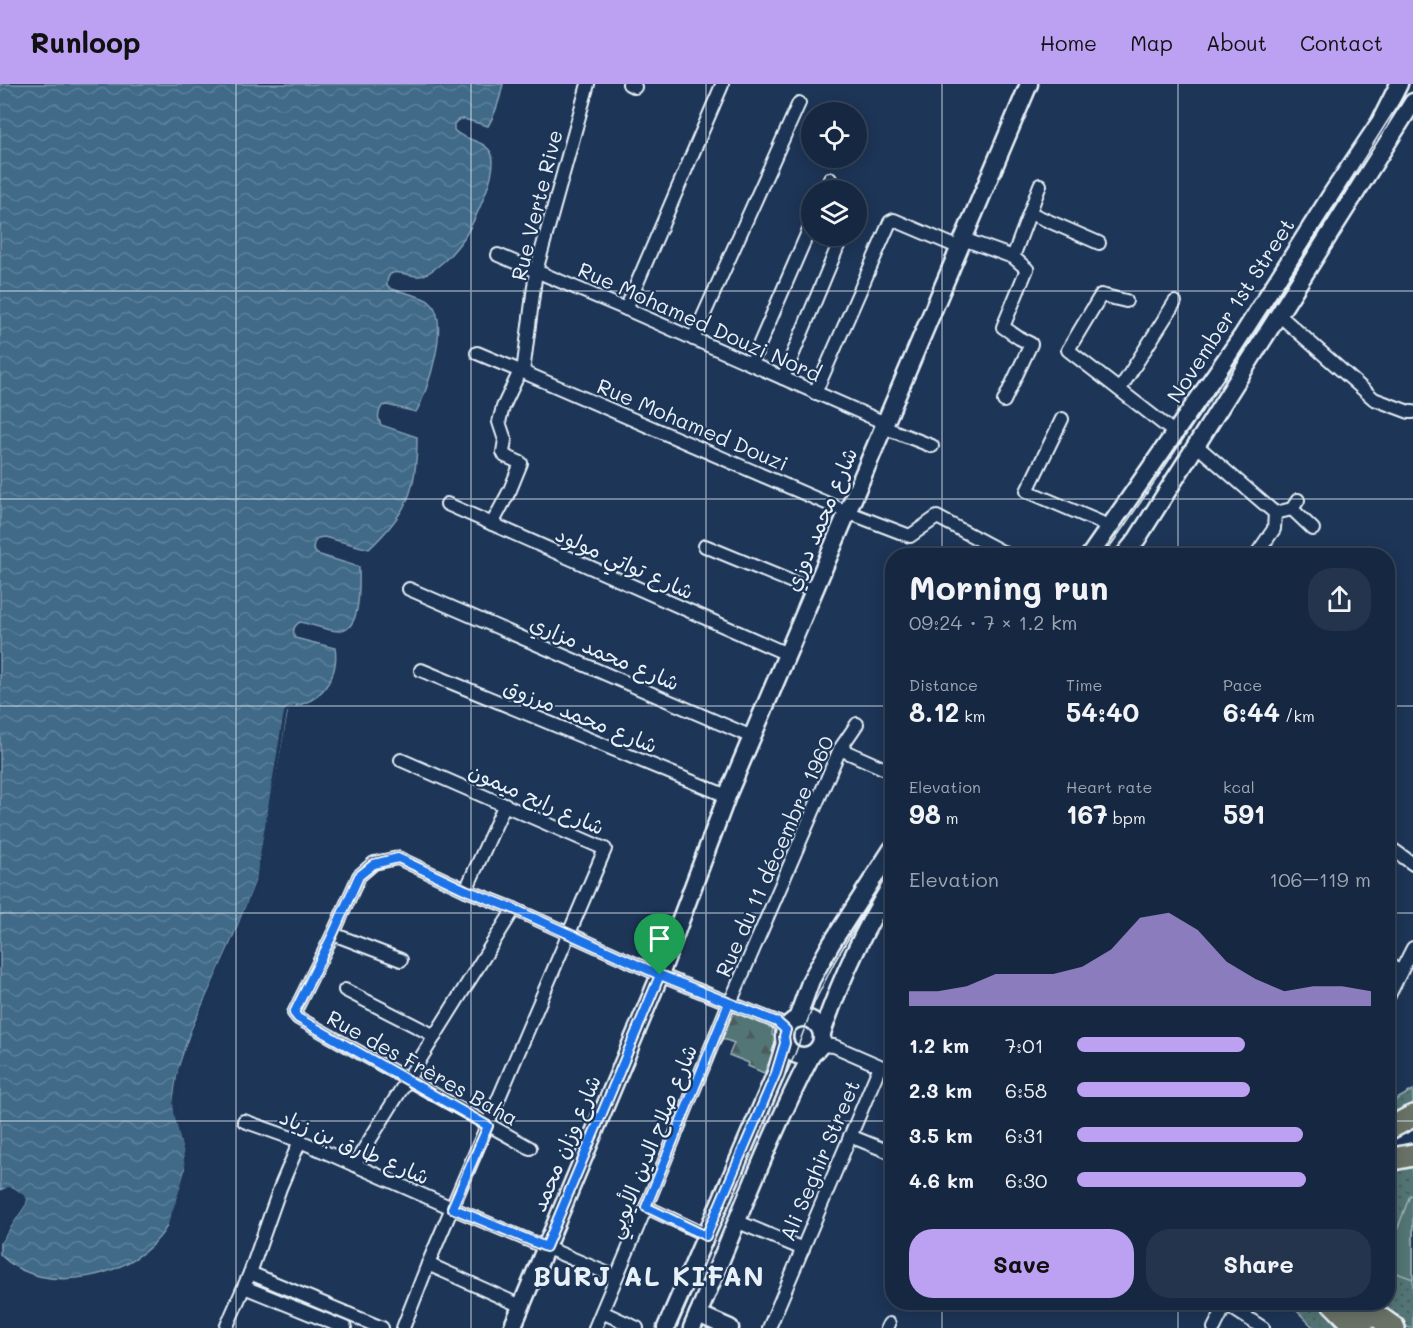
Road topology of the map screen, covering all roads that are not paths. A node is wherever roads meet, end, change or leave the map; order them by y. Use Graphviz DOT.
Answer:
graph roads {
  1 [pos="588,84"];
  2 [pos="1029,84"];
  3 [pos="1399,84"];
  4 [pos="722,85"];
  5 [pos="1413,102"];
  6 [pos="799,103"];
  7 [pos="1040,185"];
  8 [pos="1030,213"];
  9 [pos="961,243"];
  10 [pos="1099,243"];
  11 [pos="802,246"];
  12 [pos="838,246"];
  13 [pos="498,255"];
  14 [pos="1014,257"];
  15 [pos="536,271"];
  16 [pos="1126,301"];
  17 [pos="1175,302"];
  18 [pos="626,309"];
  19 [pos="1279,315"];
  20 [pos="693,339"];
  21 [pos="477,353"];
  22 [pos="751,364"];
  23 [pos="521,372"];
  24 [pos="783,378"];
  25 [pos="1120,389"];
  26 [pos="815,393"];
  27 [pos="1004,401"];
  28 [pos="1413,412"];
  29 [pos="1062,420"];
  30 [pos="884,425"];
  31 [pos="1175,433"];
  32 [pos="1196,445"];
  33 [pos="932,446"];
  34 [pos="447,504"];
  35 [pos="848,512"];
  36 [pos="1275,513"];
  37 [pos="492,524"];
  38 [pos="1109,526"];
  39 [pos="1313,529"];
  40 [pos="705,546"];
  41 [pos="995,548"];
  42 [pos="1095,548"];
  43 [pos="1130,548"];
  44 [pos="1261,548"];
  45 [pos="409,589"];
  46 [pos="814,591"];
  47 [pos="787,654"];
  48 [pos="421,670"];
  49 [pos="856,725"];
  50 [pos="752,737"];
  51 [pos="840,749"];
  52 [pos="401,760"];
  53 [pos="885,769"];
  54 [pos="727,796"];
  55 [pos="505,804"];
  56 [pos="1395,851"];
  57 [pos="885,860"];
  58 [pos="1413,864"];
  59 [pos="466,890"];
  60 [pos="885,897"];
  61 [pos="514,909"];
  62 [pos="333,934"];
  63 [pos="569,935"];
  64 [pos="1413,948"];
  65 [pos="400,960"];
  66 [pos="1395,969"];
  67 [pos="1400,972"];
  68 [pos="660,975"];
  69 [pos="1395,982"];
  70 [pos="345,990"];
  71 [pos="730,1003"];
  72 [pos="789,1031"];
  73 [pos="435,1036"];
  74 [pos="818,1044"];
  75 [pos="885,1065"];
  76 [pos="885,1067"];
  77 [pos="407,1081"];
  78 [pos="1413,1116"];
  79 [pos="244,1121"];
  80 [pos="1395,1125"];
  81 [pos="488,1126"];
  82 [pos="850,1136"];
  83 [pos="300,1141"];
  84 [pos="530,1148"];
  85 [pos="885,1150"];
  86 [pos="1413,1155"];
  87 [pos="1395,1159"];
  88 [pos="354,1165"];
  89 [pos="646,1207"];
  90 [pos="452,1208"];
  91 [pos="736,1221"];
  92 [pos="706,1236"];
  93 [pos="546,1247"];
  94 [pos="803,1249"];
  95 [pos="428,1264"];
  96 [pos="250,1273"];
  97 [pos="616,1276"];
  98 [pos="244,1287"];
  99 [pos="521,1306"];
  100 [pos="1223,1310"];
  101 [pos="1235,1310"];
  102 [pos="1340,1310"];
  103 [pos="1369,1310"];
  104 [pos="602,1312"];
  105 [pos="695,1321"];
  106 [pos="226,1328"];
  107 [pos="345,1328"];
  108 [pos="382,1328"];
  109 [pos="403,1328"];
  110 [pos="512,1328"];
  111 [pos="595,1328"];
  112 [pos="637,1328"];
  113 [pos="666,1328"];
  114 [pos="730,1328"];
  115 [pos="769,1328"];
  116 [pos="1214,1328"];
  117 [pos="1263,1328"];
  118 [pos="1362,1328"];
  119 [pos="1394,1328"];
  1 -- 15 [label="street, Rue Verte Rive"];
  2 -- 9 [label="main road, شارع محمد دوزي"];
  3 -- 31 [label="main road, November 1st Street"];
  4 -- 18 [label="street"];
  5 -- 19 [label="main road, November 1st Street"];
  6 -- 20 [label="street"];
  7 -- 8 [label="street"];
  8 -- 10 [label="street"];
  8 -- 14 [label="street"];
  9 -- 14 [label="street"];
  9 -- 26 [label="street"];
  9 -- 30 [label="main road, شارع محمد دوزي"];
  11 -- 22 [label="street"];
  12 -- 24 [label="street"];
  13 -- 15 [label="street, Rue Mohamed Douzi Nord"];
  14 -- 27 [label="street"];
  15 -- 18 [label="street, Rue Mohamed Douzi Nord"];
  15 -- 23 [label="street, Rue Verte Rive"];
  16 -- 25 [label="street"];
  17 -- 25 [label="street"];
  18 -- 20 [label="street, Rue Mohamed Douzi Nord"];
  19 -- 28 [label="street"];
  19 -- 32 [label="main road, November 1st Street"];
  20 -- 22 [label="street, Rue Mohamed Douzi Nord"];
  21 -- 23 [label="street, Rue Mohamed Douzi"];
  22 -- 24 [label="street, Rue Mohamed Douzi Nord"];
  23 -- 35 [label="street, Rue Mohamed Douzi"];
  23 -- 37 [label="street, Rue Verte Rive"];
  24 -- 26 [label="street, Rue Mohamed Douzi Nord"];
  25 -- 31 [label="street"];
  26 -- 30 [label="street, Rue Mohamed Douzi Nord"];
  29 -- 38 [label="street"];
  30 -- 33 [label="street, Rue Mohamed Douzi Nord"];
  30 -- 35 [label="main road, شارع محمد دوزي"];
  31 -- 38 [label="main road, November 1st Street"];
  32 -- 36 [label="street"];
  32 -- 43 [label="main road, November 1st Street"];
  34 -- 37 [label="street, شارع تواتي مولود"];
  35 -- 41 [label="street, Rue Mohamed Douzi"];
  35 -- 46 [label="main road, شارع محمد دوزي"];
  36 -- 39 [label="street"];
  36 -- 44 [label="street"];
  37 -- 47 [label="street, شارع تواتي مولود"];
  38 -- 42 [label="main road, November 1st Street"];
  40 -- 46 [label="street"];
  45 -- 50 [label="street, شارع محمد مزاري"];
  46 -- 47 [label="main road, شارع محمد دوزي"];
  47 -- 50 [label="main road, شارع محمد دوزي"];
  48 -- 54 [label="street, شارع محمد مرزوق"];
  49 -- 51 [label="street, Rue du 11 décembre 1960"];
  50 -- 54 [label="main road, شارع محمد دوزي"];
  51 -- 53 [label="street"];
  51 -- 71 [label="street, Rue du 11 décembre 1960"];
  52 -- 55 [label="street, شارع رابح ميمون"];
  54 -- 68 [label="main road, شارع محمد دوزي"];
  55 -- 59 [label="street"];
  55 -- 63 [label="street, شارع رابح ميمون"];
  56 -- 58 [label="street"];
  57 -- 72 [label="main road"];
  59 -- 61 [label="street"];
  59 -- 62 [label="street"];
  60 -- 74 [label="main road"];
  61 -- 63 [label="street"];
  61 -- 73 [label="street"];
  62 -- 65 [label="street"];
  62 -- 77 [label="street, Rue des Frères Baha"];
  63 -- 68 [label="street"];
  63 -- 81 [label="street"];
  64 -- 67 [label="street"];
  66 -- 67 [label="street"];
  67 -- 69 [label="street"];
  68 -- 71 [label="street"];
  68 -- 93 [label="main road, شارع وزان محمد"];
  70 -- 73 [label="street"];
  71 -- 72 [label="street"];
  71 -- 89 [label="street, شارع صلاح الدين الأيوبي"];
  72 -- 74 [label="main road"];
  72 -- 74 [label="main road"];
  72 -- 92 [label="main road"];
  73 -- 77 [label="street"];
  74 -- 75 [label="street, Ali Seghir Street"];
  74 -- 91 [label="main road"];
  76 -- 82 [label="street, Ali Seghir Street"];
  77 -- 81 [label="street, Rue des Frères Baha"];
  77 -- 88 [label="street"];
  78 -- 80 [label="highway"];
  79 -- 83 [label="street, شارع طارق بن زياد"];
  81 -- 84 [label="street, Rue des Frères Baha"];
  81 -- 90 [label="street"];
  82 -- 85 [label="street"];
  82 -- 94 [label="street, Ali Seghir Street"];
  83 -- 88 [label="street, شارع طارق بن زياد"];
  83 -- 96 [label="street"];
  86 -- 87 [label="highway"];
  88 -- 90 [label="street, شارع طارق بن زياد"];
  89 -- 92 [label="street"];
  89 -- 97 [label="street, شارع صلاح الدين الأيوبي"];
  90 -- 93 [label="street, شارع طارق بن زياد"];
  90 -- 95 [label="street"];
  91 -- 94 [label="street"];
  91 -- 105 [label="main road"];
  92 -- 113 [label="main road"];
  93 -- 97 [label="street, شارع طارق بن زياد"];
  93 -- 99 [label="main road, شارع وزان محمد"];
  94 -- 115 [label="street, Ali Seghir Street"];
  95 -- 99 [label="street"];
  95 -- 109 [label="street"];
  96 -- 98 [label="street"];
  96 -- 108 [label="street"];
  97 -- 104 [label="street, شارع صلاح الدين الأيوبي"];
  98 -- 106 [label="street"];
  98 -- 107 [label="street"];
  99 -- 110 [label="main road, شارع وزان محمد"];
  100 -- 116 [label="street"];
  101 -- 117 [label="street"];
  102 -- 118 [label="highway"];
  103 -- 119 [label="highway"];
  104 -- 111 [label="street, شارع صلاح الدين الأيوبي"];
  104 -- 112 [label="street"];
  105 -- 114 [label="main road"];
}
